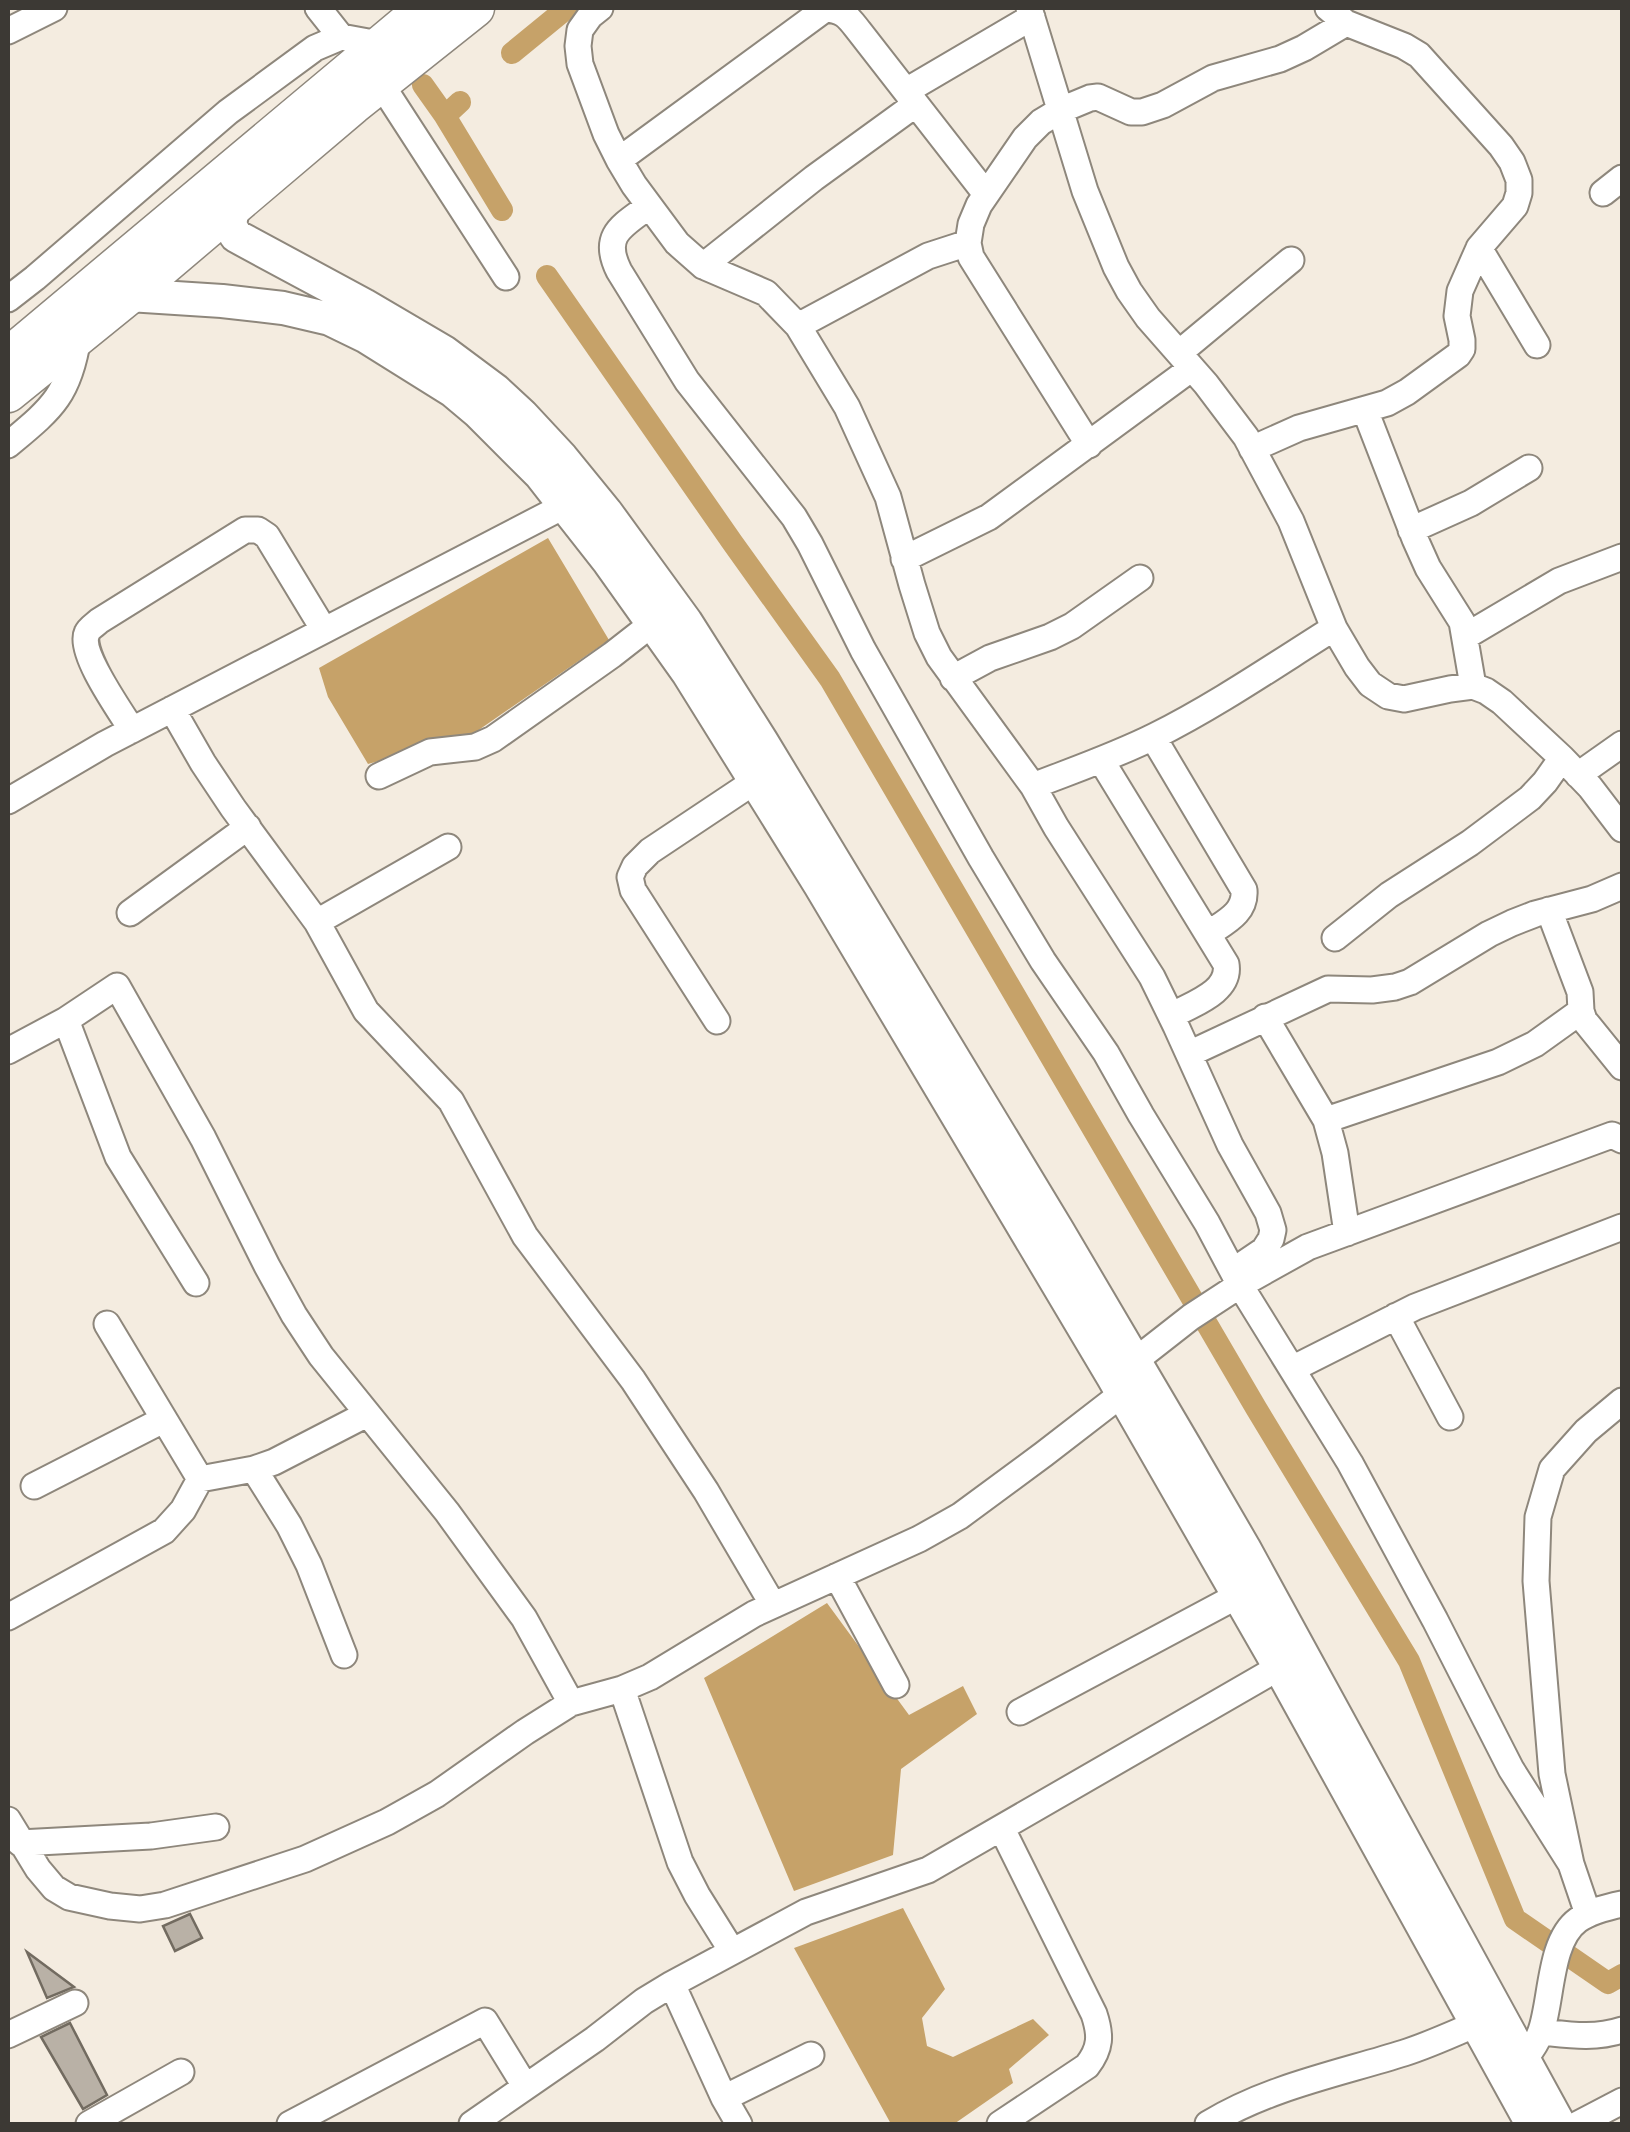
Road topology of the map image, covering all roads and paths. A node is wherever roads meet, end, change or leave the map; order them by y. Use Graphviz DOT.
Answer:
graph roads {
  1 [pos="54,8"];
  2 [pos="318,8"];
  3 [pos="424,8"];
  4 [pos="475,8"];
  5 [pos="600,8"];
  6 [pos="1031,12"];
  7 [pos="1337,15"];
  8 [pos="8,31"];
  9 [pos="341,37"];
  10 [pos="379,44"];
  11 [pos="381,84"];
  12 [pos="911,97"];
  13 [pos="1060,110"];
  14 [pos="619,160"];
  15 [pos="986,194"];
  16 [pos="649,206"];
  17 [pos="233,208"];
  18 [pos="968,243"];
  19 [pos="1479,248"];
  20 [pos="1291,260"];
  21 [pos="703,266"];
  22 [pos="506,276"];
  23 [pos="130,296"];
  24 [pos="8,299"];
  25 [pos="798,326"];
  26 [pos="78,337"];
  27 [pos="1537,345"];
  28 [pos="8,356"];
  29 [pos="1185,360"];
  30 [pos="8,394"];
  31 [pos="1366,410"];
  32 [pos="1090,444"];
  33 [pos="8,445"];
  34 [pos="1252,448"];
  35 [pos="1530,468"];
  36 [pos="564,506"];
  37 [pos="1412,530"];
  38 [pos="1622,556"];
  39 [pos="904,559"];
  40 [pos="1140,578"];
  41 [pos="653,622"];
  42 [pos="1334,628"];
  43 [pos="324,630"];
  44 [pos="1466,636"];
  45 [pos="954,678"];
  46 [pos="1472,686"];
  47 [pos="172,709"];
  48 [pos="132,730"];
  49 [pos="1153,737"];
  50 [pos="1622,744"];
  51 [pos="1101,760"];
  52 [pos="1570,767"];
  53 [pos="379,776"];
  54 [pos="756,781"];
  55 [pos="1032,786"];
  56 [pos="8,801"];
  57 [pos="248,828"];
  58 [pos="1622,829"];
  59 [pos="448,846"];
  60 [pos="1622,886"];
  61 [pos="1550,910"];
  62 [pos="130,913"];
  63 [pos="317,922"];
  64 [pos="1208,934"];
  65 [pos="1335,938"];
  66 [pos="1580,1011"];
  67 [pos="1171,1016"];
  68 [pos="1266,1017"];
  69 [pos="66,1020"];
  70 [pos="717,1021"];
  71 [pos="8,1050"];
  72 [pos="1188,1054"];
  73 [pos="1622,1067"];
  74 [pos="1326,1120"];
  75 [pos="1619,1135"];
  76 [pos="1622,1227"];
  77 [pos="1347,1233"];
  78 [pos="196,1283"];
  79 [pos="1234,1283"];
  80 [pos="1396,1316"];
  81 [pos="106,1324"];
  82 [pos="1292,1369"];
  83 [pos="1123,1378"];
  84 [pos="1622,1401"];
  85 [pos="367,1414"];
  86 [pos="1450,1417"];
  87 [pos="163,1420"];
  88 [pos="254,1469"];
  89 [pos="200,1479"];
  90 [pos="34,1486"];
  91 [pos="837,1576"];
  92 [pos="1239,1595"];
  93 [pos="773,1605"];
  94 [pos="8,1616"];
  95 [pos="344,1655"];
  96 [pos="1290,1661"];
  97 [pos="896,1685"];
  98 [pos="622,1689"];
  99 [pos="571,1703"];
  100 [pos="1020,1712"];
  101 [pos="216,1827"];
  102 [pos="1002,1829"];
  103 [pos="14,1831"];
  104 [pos="1570,1864"];
  105 [pos="1622,1904"];
  106 [pos="1588,1914"];
  107 [pos="732,1951"];
  108 [pos="672,1984"];
  109 [pos="74,2002"];
  110 [pos="1476,2024"];
  111 [pos="1622,2030"];
  112 [pos="1541,2032"];
  113 [pos="8,2035"];
  114 [pos="811,2054"];
  115 [pos="1515,2069"];
  116 [pos="180,2072"];
  117 [pos="525,2086"];
  118 [pos="724,2098"];
  119 [pos="1622,2101"];
  120 [pos="1005,2123"];
  121 [pos="89,2124"];
  122 [pos="290,2124"];
  123 [pos="472,2124"];
  124 [pos="739,2124"];
  125 [pos="1208,2124"];
  126 [pos="1532,2124"];
  127 [pos="1559,2124"];
  128 [pos="1578,2124"];
  1 -- 8 [label="street"];
  2 -- 9 [label="street"];
  3 -- 10 [label="highway"];
  4 -- 11 [label="highway"];
  5 -- 14 [label="street"];
  6 -- 12 [label="street"];
  6 -- 13 [label="street"];
  7 -- 13 [label="street"];
  7 -- 19 [label="street"];
  9 -- 10 [label="street"];
  9 -- 24 [label="street"];
  10 -- 28 [label="highway"];
  11 -- 17 [label="highway"];
  11 -- 22 [label="street"];
  12 -- 14 [label="street"];
  12 -- 15 [label="street"];
  12 -- 21 [label="street"];
  13 -- 15 [label="street"];
  13 -- 29 [label="street"];
  14 -- 16 [label="street"];
  15 -- 18 [label="street"];
  16 -- 21 [label="street"];
  16 -- 79 [label="street"];
  17 -- 23 [label="highway"];
  17 -- 83 [label="main road"];
  18 -- 25 [label="street"];
  18 -- 32 [label="street"];
  19 -- 27 [label="street"];
  19 -- 31 [label="street"];
  20 -- 29 [label="street"];
  21 -- 25 [label="street"];
  23 -- 26 [label="highway"];
  23 -- 36 [label="main road"];
  25 -- 39 [label="street"];
  26 -- 30 [label="highway"];
  26 -- 33 [label="street"];
  29 -- 32 [label="street"];
  29 -- 34 [label="street"];
  31 -- 34 [label="street"];
  31 -- 37 [label="street"];
  32 -- 39 [label="street"];
  34 -- 42 [label="street"];
  35 -- 37 [label="street"];
  36 -- 41 [label="main road"];
  36 -- 43 [label="street"];
  37 -- 44 [label="street"];
  38 -- 44 [label="street"];
  39 -- 45 [label="street"];
  40 -- 45 [label="street"];
  41 -- 53 [label="street"];
  41 -- 54 [label="main road"];
  42 -- 46 [label="street"];
  42 -- 49 [label="street"];
  43 -- 47 [label="street"];
  43 -- 48 [label="street"];
  44 -- 46 [label="street"];
  45 -- 55 [label="street"];
  46 -- 52 [label="street"];
  47 -- 48 [label="street"];
  47 -- 57 [label="street"];
  48 -- 56 [label="street"];
  49 -- 51 [label="street"];
  49 -- 64 [label="street"];
  50 -- 52 [label="street"];
  51 -- 55 [label="street"];
  51 -- 64 [label="street"];
  52 -- 58 [label="street"];
  52 -- 65 [label="street"];
  54 -- 70 [label="street"];
  54 -- 83 [label="main road"];
  55 -- 67 [label="street"];
  57 -- 62 [label="street"];
  57 -- 63 [label="street"];
  59 -- 63 [label="street"];
  60 -- 61 [label="street"];
  61 -- 66 [label="street"];
  61 -- 68 [label="street"];
  63 -- 93 [label="street"];
  64 -- 67 [label="street"];
  66 -- 73 [label="street"];
  66 -- 74 [label="street"];
  67 -- 72 [label="street"];
  68 -- 72 [label="street"];
  68 -- 74 [label="street"];
  69 -- 71 [label="street"];
  69 -- 78 [label="street"];
  69 -- 85 [label="street"];
  72 -- 79 [label="street"];
  74 -- 77 [label="street"];
  75 -- 77 [label="street"];
  76 -- 80 [label="street"];
  77 -- 79 [label="street"];
  79 -- 82 [label="street"];
  79 -- 83 [label="street"];
  80 -- 82 [label="street"];
  80 -- 86 [label="street"];
  81 -- 87 [label="street"];
  82 -- 104 [label="street"];
  83 -- 91 [label="street"];
  83 -- 92 [label="main road"];
  83 -- 96 [label="main road"];
  84 -- 104 [label="street"];
  85 -- 88 [label="street"];
  85 -- 99 [label="street"];
  87 -- 89 [label="street"];
  87 -- 90 [label="street"];
  88 -- 89 [label="street"];
  88 -- 95 [label="street"];
  89 -- 94 [label="street"];
  91 -- 93 [label="street"];
  91 -- 97 [label="street"];
  92 -- 96 [label="main road"];
  92 -- 100 [label="street"];
  93 -- 98 [label="street"];
  96 -- 102 [label="street"];
  96 -- 110 [label="main road"];
  96 -- 115 [label="main road"];
  98 -- 99 [label="street"];
  98 -- 107 [label="street"];
  99 -- 103 [label="street"];
  101 -- 103 [label="street"];
  102 -- 107 [label="street"];
  102 -- 120 [label="street"];
  104 -- 106 [label="street"];
  105 -- 106 [label="street"];
  106 -- 112 [label="street"];
  107 -- 108 [label="street"];
  108 -- 117 [label="street"];
  108 -- 118 [label="street"];
  109 -- 113 [label="street"];
  110 -- 115 [label="main road"];
  110 -- 125 [label="street"];
  111 -- 112 [label="street"];
  112 -- 115 [label="street"];
  114 -- 118 [label="street"];
  115 -- 126 [label="main road"];
  115 -- 127 [label="main road"];
  116 -- 121 [label="street"];
  117 -- 122 [label="street"];
  117 -- 123 [label="street"];
  118 -- 124 [label="street"];
  119 -- 128 [label="street"];
}
